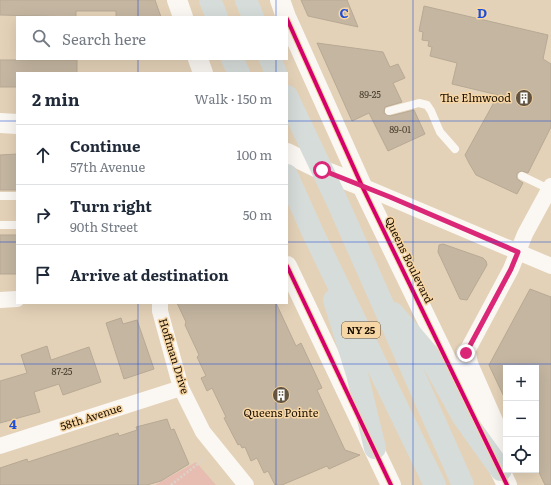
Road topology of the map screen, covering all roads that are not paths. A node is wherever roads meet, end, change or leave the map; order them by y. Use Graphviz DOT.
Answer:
graph roads {
  1 [pos="177,0"];
  2 [pos="210,0"];
  3 [pos="246,0"];
  4 [pos="280,0"];
  5 [pos="183,16"];
  6 [pos="217,16"];
  7 [pos="253,16"];
  8 [pos="286,16"];
  9 [pos="288,20"];
  10 [pos="194,60"];
  11 [pos="198,60"];
  12 [pos="232,60"];
  13 [pos="270,60"];
  14 [pos="192,72"];
  15 [pos="203,72"];
  16 [pos="238,72"];
  17 [pos="276,72"];
  18 [pos="288,98"];
  19 [pos="389,111"];
  20 [pos="0,124"];
  21 [pos="16,124"];
  22 [pos="455,149"];
  23 [pos="288,153"];
  24 [pos="322,170"];
  25 [pos="522,176"];
  26 [pos="288,177"];
  27 [pos="362,186"];
  28 [pos="550,187"];
  29 [pos="0,196"];
  30 [pos="16,196"];
  31 [pos="0,225"];
  32 [pos="16,225"];
  33 [pos="312,231"];
  34 [pos="518,252"];
  35 [pos="551,266"];
  36 [pos="288,268"];
  37 [pos="379,296"];
  38 [pos="16,299"];
  39 [pos="0,300"];
  40 [pos="160,304"];
  41 [pos="466,353"];
  42 [pos="181,388"];
  43 [pos="0,446"];
  44 [pos="375,448"];
  45 [pos="504,477"];
  46 [pos="246,485"];
  47 [pos="391,485"];
  48 [pos="436,485"];
  49 [pos="463,485"];
  1 -- 5 [label="street"];
  2 -- 6 [label="main road"];
  3 -- 7 [label="main road"];
  4 -- 8 [label="street, Queens Boulevard"];
  9 -- 27 [label="street, Queens Boulevard"];
  10 -- 14 [label="street"];
  11 -- 15 [label="street"];
  12 -- 16 [label="main road"];
  13 -- 17 [label="main road"];
  18 -- 24 [label="main road, NY 25"];
  19 -- 22 [label="lane"];
  20 -- 21 [label="street"];
  23 -- 24 [label="street"];
  24 -- 27 [label="street"];
  24 -- 37 [label="main road, NY 25"];
  25 -- 28 [label="lane"];
  26 -- 33 [label="main road, NY 25"];
  27 -- 34 [label="street"];
  27 -- 45 [label="street, Queens Boulevard"];
  28 -- 34 [label="street"];
  29 -- 30 [label="lane"];
  31 -- 32 [label="lane"];
  33 -- 44 [label="main road"];
  33 -- 48 [label="main road, NY 25"];
  34 -- 35 [label="street"];
  34 -- 41 [label="street"];
  36 -- 44 [label="street"];
  37 -- 45 [label="main road"];
  37 -- 49 [label="main road, NY 25"];
  38 -- 39 [label="street"];
  40 -- 42 [label="street, Hoffman Drive"];
  41 -- 45 [label="street"];
  42 -- 43 [label="street, 58th Avenue"];
  42 -- 46 [label="street, Hoffman Drive"];
  44 -- 47 [label="street"];
}
